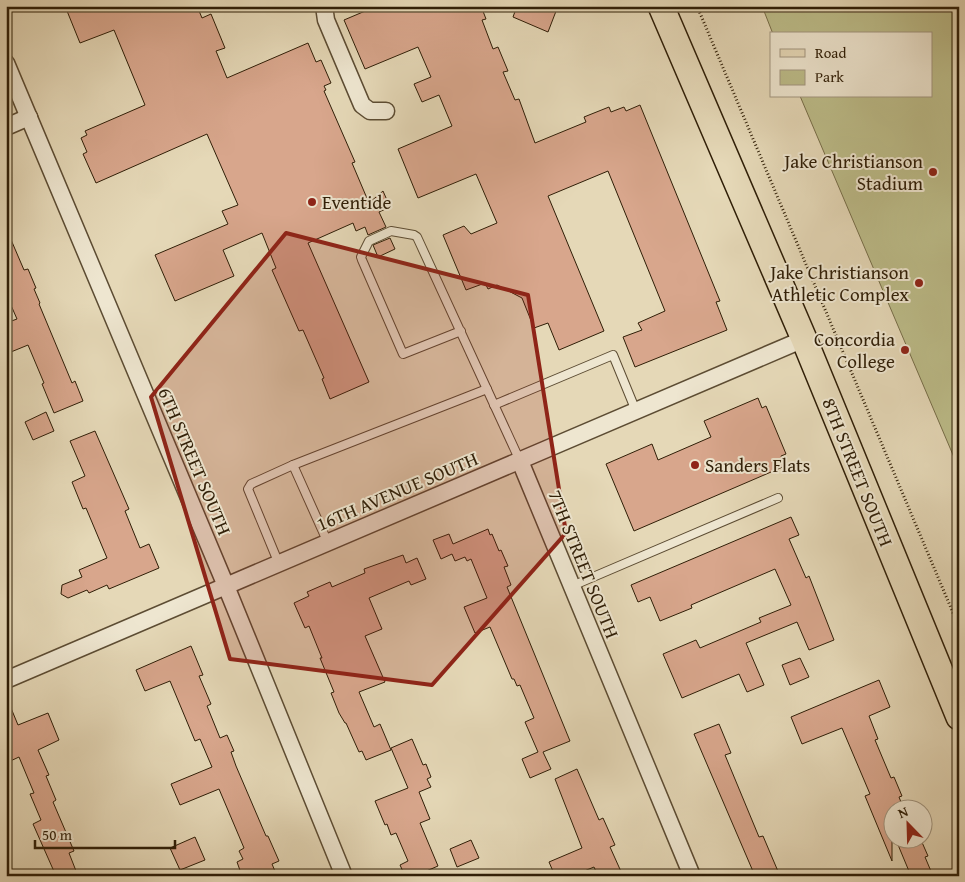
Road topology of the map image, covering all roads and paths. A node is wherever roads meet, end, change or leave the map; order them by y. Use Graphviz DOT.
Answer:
graph roads {
  1 [pos="324,6"];
  2 [pos="661,6"];
  3 [pos="697,6"];
  4 [pos="6,63"];
  5 [pos="386,111"];
  6 [pos="29,117"];
  7 [pos="6,127"];
  8 [pos="461,331"];
  9 [pos="804,339"];
  10 [pos="487,389"];
  11 [pos="494,405"];
  12 [pos="636,411"];
  13 [pos="520,461"];
  14 [pos="294,465"];
  15 [pos="778,498"];
  16 [pos="328,543"];
  17 [pos="279,564"];
  18 [pos="226,586"];
  19 [pos="572,586"];
  20 [pos="959,627"];
  21 [pos="6,680"];
  22 [pos="959,717"];
  23 [pos="344,876"];
  24 [pos="692,876"];
  1 -- 5 [label="street"];
  2 -- 9 [label="main road, 8TH STREET SOUTH"];
  3 -- 20 [label="path"];
  4 -- 6 [label="street, 6TH STREET SOUTH"];
  6 -- 7 [label="street"];
  6 -- 18 [label="street, 6TH STREET SOUTH"];
  8 -- 8 [label="lane, 7TH STREET SOUTH"];
  8 -- 10 [label="lane, 7TH STREET SOUTH"];
  9 -- 12 [label="street, 16TH AVENUE SOUTH"];
  9 -- 22 [label="main road, 8TH STREET SOUTH"];
  10 -- 11 [label="lane, 7TH STREET SOUTH"];
  10 -- 14 [label="lane"];
  11 -- 12 [label="lane"];
  11 -- 13 [label="lane, 7TH STREET SOUTH"];
  12 -- 13 [label="street, 16TH AVENUE SOUTH"];
  13 -- 16 [label="street, 16TH AVENUE SOUTH"];
  13 -- 19 [label="street, 7TH STREET SOUTH"];
  14 -- 16 [label="lane"];
  14 -- 17 [label="lane"];
  15 -- 19 [label="lane"];
  16 -- 17 [label="street, 16TH AVENUE SOUTH"];
  17 -- 18 [label="street, 16TH AVENUE SOUTH"];
  18 -- 21 [label="street, 16TH AVENUE SOUTH"];
  18 -- 23 [label="street, 6TH STREET SOUTH"];
  19 -- 24 [label="street, 7TH STREET SOUTH"];
}
